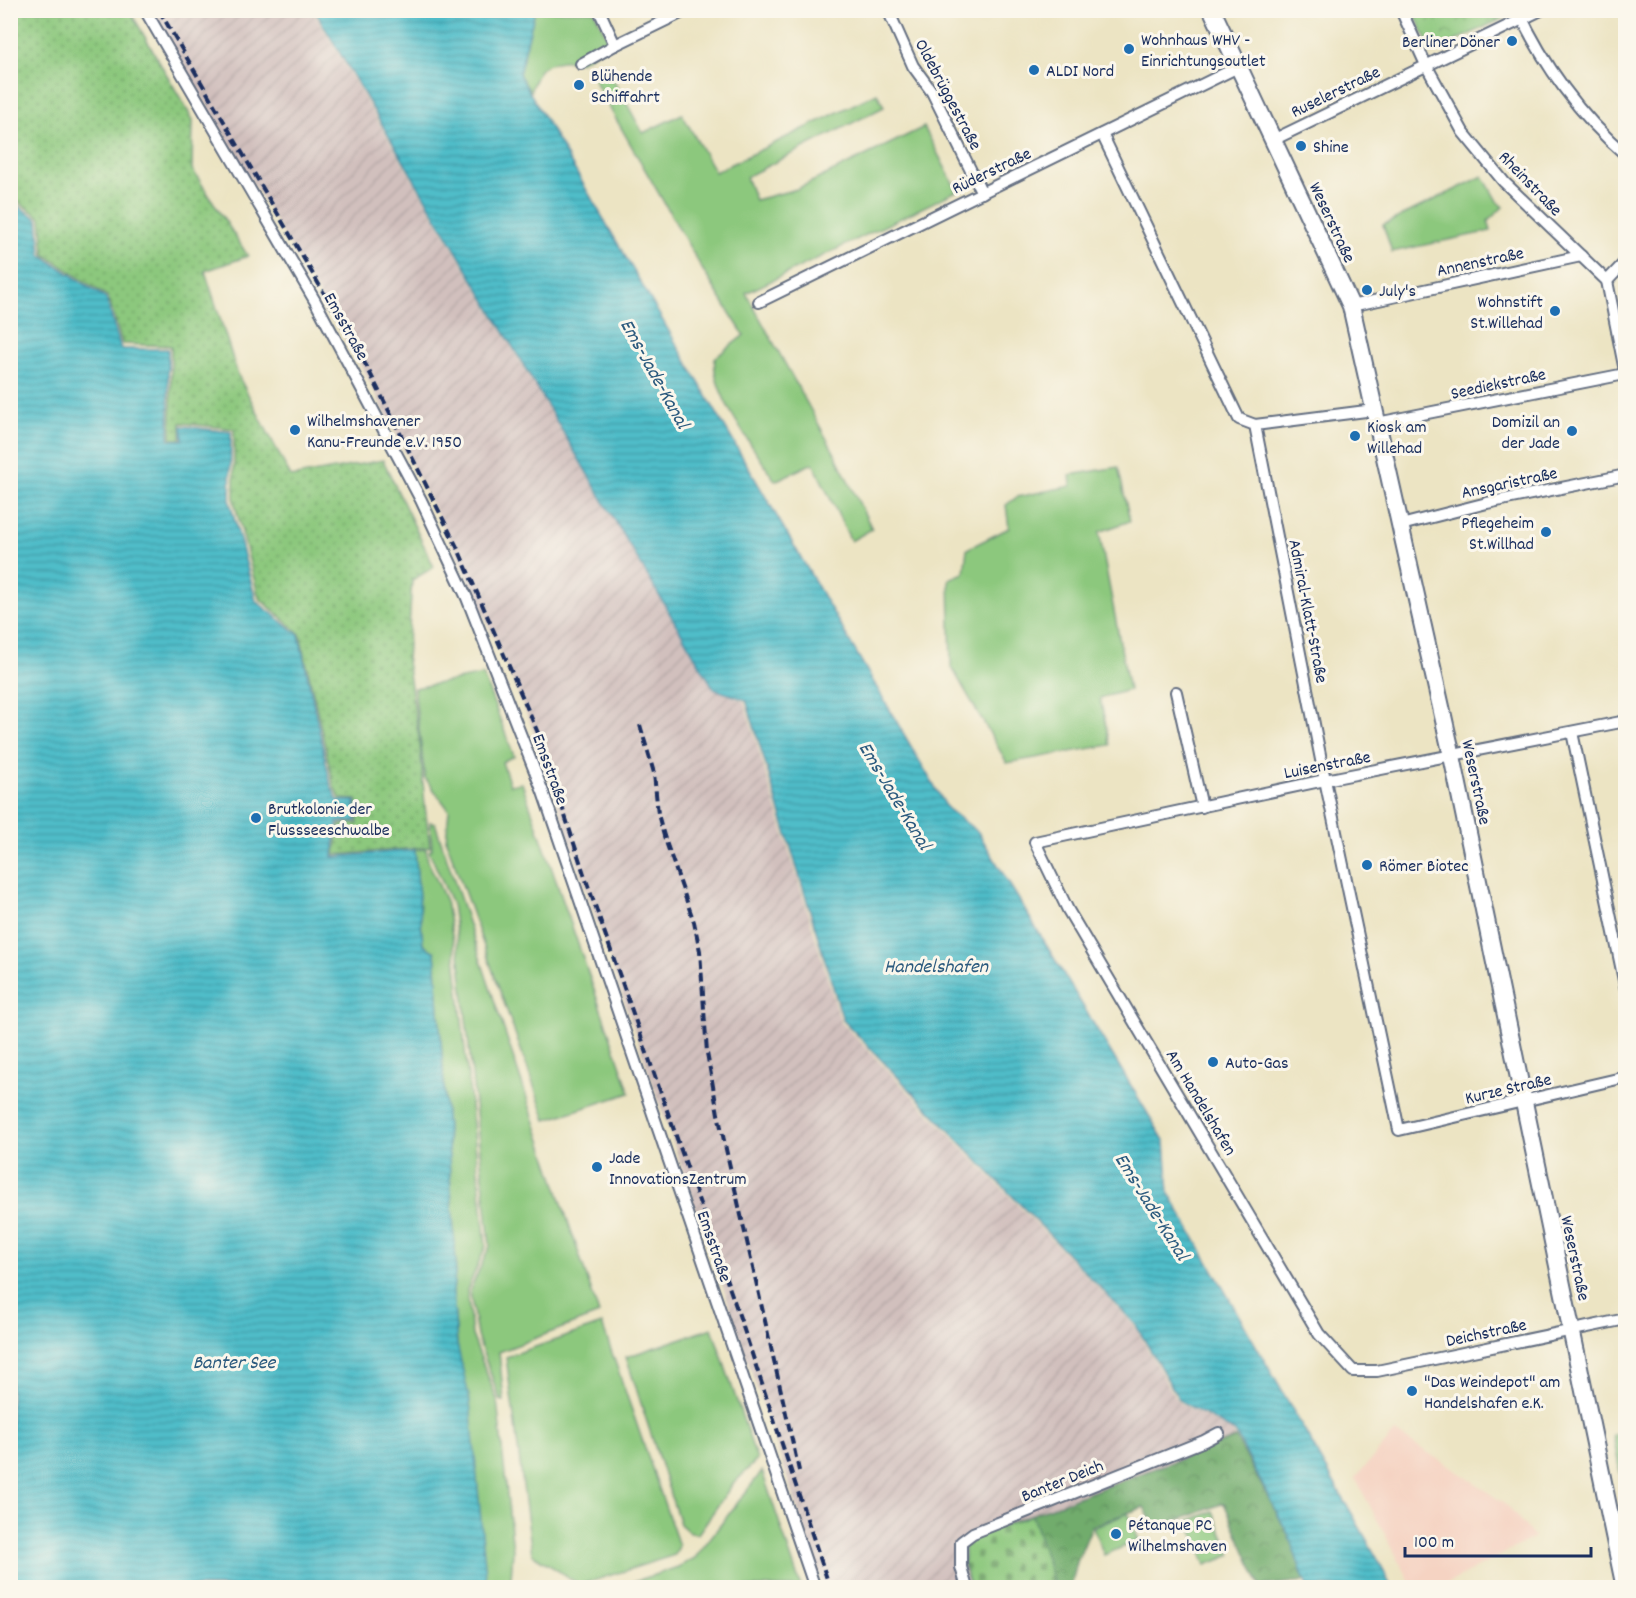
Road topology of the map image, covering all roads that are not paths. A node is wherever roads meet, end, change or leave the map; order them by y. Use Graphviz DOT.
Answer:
graph roads {
  1 [pos="145,10"];
  2 [pos="599,10"];
  3 [pos="687,10"];
  4 [pos="888,10"];
  5 [pos="1212,10"];
  6 [pos="1401,10"];
  7 [pos="1541,10"];
  8 [pos="1520,15"];
  9 [pos="615,45"];
  10 [pos="581,64"];
  11 [pos="1426,65"];
  12 [pos="1238,67"];
  13 [pos="1102,134"];
  14 [pos="1273,140"];
  15 [pos="1626,154"];
  16 [pos="982,193"];
  17 [pos="1581,256"];
  18 [pos="1626,261"];
  19 [pos="1607,281"];
  20 [pos="759,302"];
  21 [pos="1351,306"];
  22 [pos="1625,375"];
  23 [pos="1375,416"];
  24 [pos="1255,425"];
  25 [pos="1626,475"];
  26 [pos="1401,525"];
  27 [pos="1176,692"];
  28 [pos="1626,721"];
  29 [pos="1572,732"];
  30 [pos="1452,756"];
  31 [pos="1325,780"];
  32 [pos="1202,807"];
  33 [pos="1035,842"];
  34 [pos="1626,990"];
  35 [pos="1626,1077"];
  36 [pos="1522,1102"];
  37 [pos="1399,1130"];
  38 [pos="1626,1319"];
  39 [pos="1572,1331"];
  40 [pos="1353,1371"];
  41 [pos="1219,1433"];
  42 [pos="815,1587"];
  43 [pos="967,1587"];
  44 [pos="1625,1587"];
  1 -- 42 [label="street, Emsstraße"];
  2 -- 9 [label="street"];
  3 -- 9 [label="street"];
  4 -- 16 [label="street, Oldebrüggestraße"];
  5 -- 12 [label="street, Weserstraße"];
  6 -- 11 [label="street, Rheinstraße"];
  7 -- 8 [label="street, Ruselerstraße"];
  8 -- 11 [label="street, Ruselerstraße"];
  8 -- 15 [label="street"];
  9 -- 10 [label="street"];
  11 -- 14 [label="street, Ruselerstraße"];
  11 -- 17 [label="street, Rheinstraße"];
  12 -- 13 [label="street, Rüderstraße"];
  12 -- 14 [label="street, Weserstraße"];
  13 -- 16 [label="street, Rüderstraße"];
  13 -- 24 [label="street"];
  14 -- 21 [label="street, Weserstraße"];
  16 -- 20 [label="street, Rüderstraße"];
  17 -- 19 [label="street, Rheinstraße"];
  17 -- 21 [label="street, Annenstraße"];
  18 -- 19 [label="street"];
  19 -- 22 [label="street"];
  21 -- 23 [label="street, Weserstraße"];
  22 -- 23 [label="street, Seediekstraße"];
  23 -- 24 [label="street, Seediekstraße"];
  23 -- 26 [label="street, Weserstraße"];
  24 -- 31 [label="street, Admiral-Klatt-Straße"];
  25 -- 26 [label="street, Ansgaristraße"];
  26 -- 30 [label="street, Weserstraße"];
  27 -- 32 [label="street"];
  28 -- 29 [label="street, Luisenstraße"];
  29 -- 30 [label="street, Luisenstraße"];
  29 -- 34 [label="street"];
  30 -- 31 [label="street, Luisenstraße"];
  30 -- 36 [label="street, Weserstraße"];
  31 -- 32 [label="street, Luisenstraße"];
  31 -- 37 [label="street, Admiral-Klatt-Straße"];
  32 -- 33 [label="street, Luisenstraße"];
  33 -- 40 [label="street, Am Handelshafen"];
  35 -- 36 [label="street, Kurze Straße"];
  36 -- 37 [label="street, Kurze Straße"];
  36 -- 39 [label="street, Weserstraße"];
  38 -- 39 [label="street, Deichstraße"];
  39 -- 40 [label="street, Deichstraße"];
  39 -- 44 [label="street, Weserstraße"];
  41 -- 43 [label="street, Banter Deich"];
}
